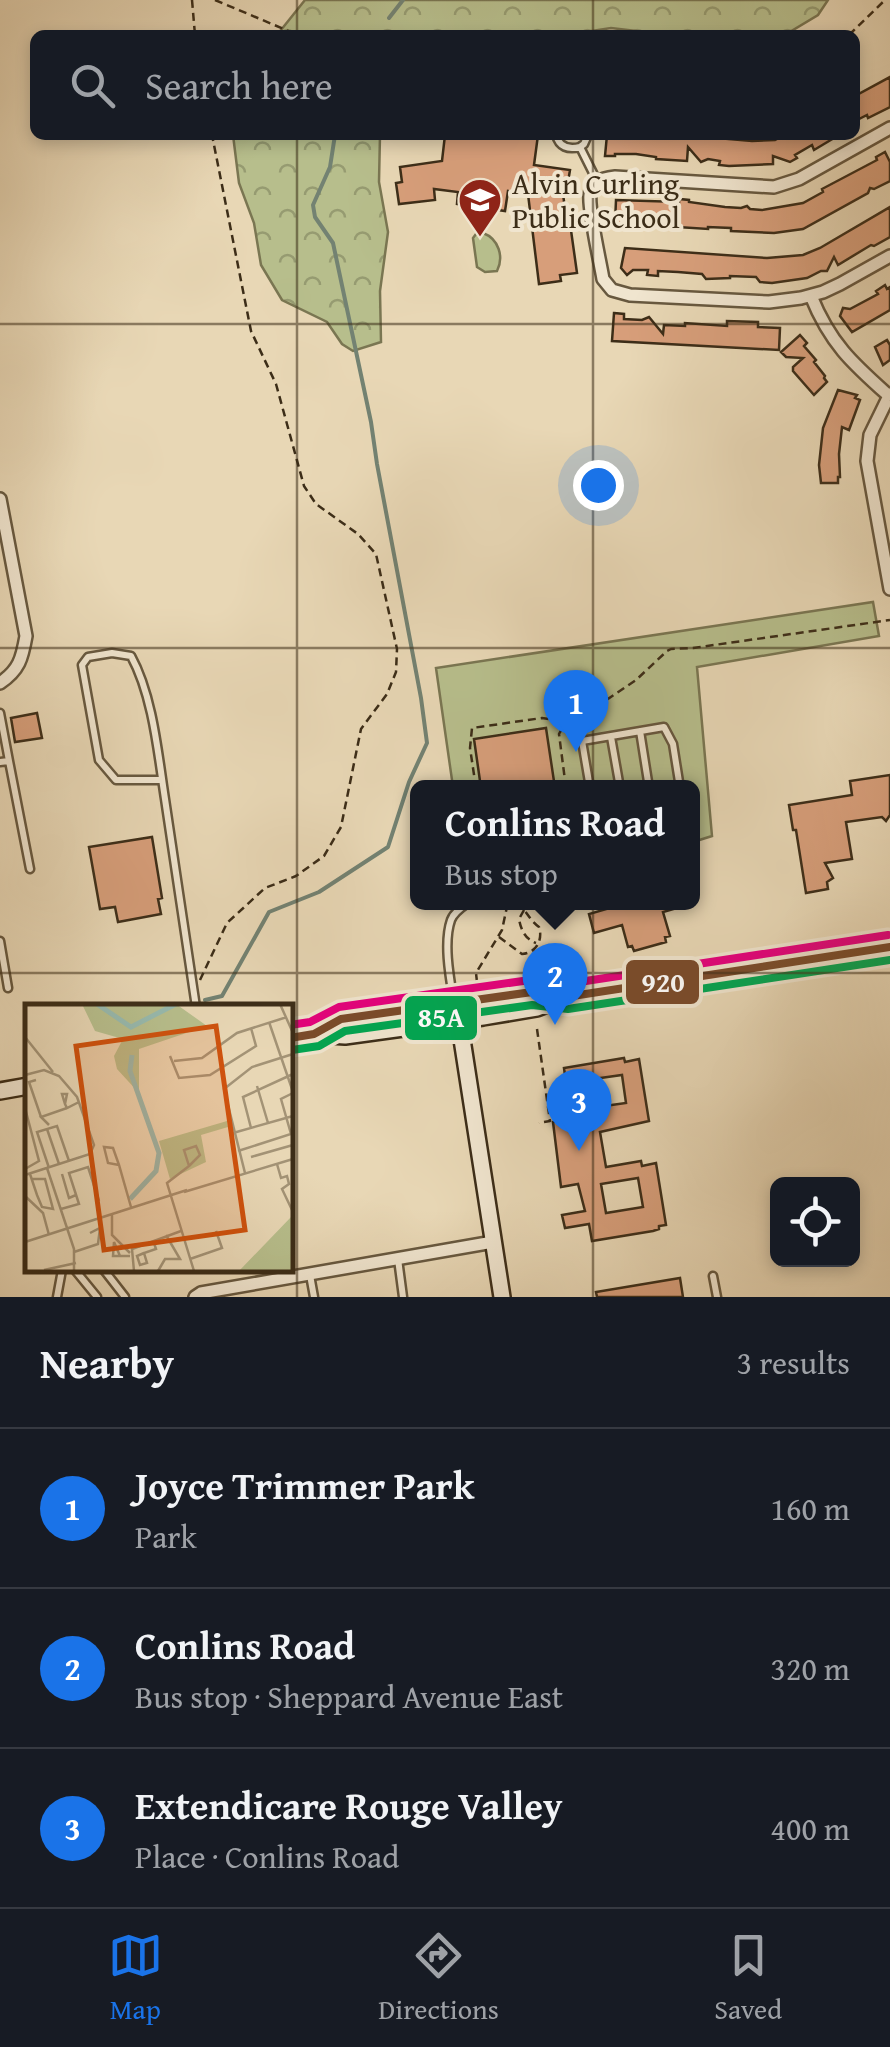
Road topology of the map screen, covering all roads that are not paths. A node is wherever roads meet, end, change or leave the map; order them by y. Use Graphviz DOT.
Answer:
graph roads {
  1 [pos="890,128"];
  2 [pos="558,140"];
  3 [pos="586,140"];
  4 [pos="580,147"];
  5 [pos="598,181"];
  6 [pos="890,256"];
  7 [pos="811,296"];
  8 [pos="889,395"];
  9 [pos="0,499"];
  10 [pos="890,589"];
  11 [pos="0,683"];
  12 [pos="0,713"];
  13 [pos="640,731"];
  14 [pos="611,737"];
  15 [pos="4,762"];
  16 [pos="162,780"];
  17 [pos="589,780"];
  18 [pos="619,780"];
  19 [pos="649,780"];
  20 [pos="679,780"];
  21 [pos="30,869"];
  22 [pos="457,910"];
  23 [pos="0,941"];
  24 [pos="890,947"];
  25 [pos="8,988"];
  26 [pos="566,997"];
  27 [pos="454,1003"];
  28 [pos="196,1004"];
  29 [pos="459,1020"];
  30 [pos="314,1034"];
  31 [pos="292,1038"];
  32 [pos="25,1087"];
  33 [pos="0,1091"];
  34 [pos="493,1242"];
  35 [pos="398,1258"];
  36 [pos="62,1272"];
  37 [pos="77,1272"];
  38 [pos="106,1272"];
  39 [pos="310,1274"];
  40 [pos="713,1276"];
  41 [pos="58,1297"];
  42 [pos="97,1297"];
  43 [pos="125,1297"];
  44 [pos="195,1297"];
  45 [pos="314,1297"];
  46 [pos="403,1297"];
  47 [pos="502,1297"];
  48 [pos="717,1297"];
  1 -- 5 [label="street"];
  2 -- 4 [label="lane"];
  3 -- 4 [label="lane"];
  4 -- 5 [label="lane"];
  5 -- 7 [label="street"];
  6 -- 7 [label="street"];
  7 -- 8 [label="street"];
  8 -- 10 [label="street"];
  9 -- 11 [label="street"];
  12 -- 15 [label="lane"];
  13 -- 14 [label="lane"];
  13 -- 19 [label="lane"];
  13 -- 20 [label="lane"];
  14 -- 17 [label="lane"];
  14 -- 18 [label="lane"];
  15 -- 21 [label="lane"];
  16 -- 16 [label="lane"];
  16 -- 28 [label="lane"];
  22 -- 27 [label="lane"];
  23 -- 25 [label="lane"];
  24 -- 26 [label="main road"];
  26 -- 27 [label="main road"];
  26 -- 29 [label="main road"];
  27 -- 29 [label="lane"];
  27 -- 30 [label="main road"];
  29 -- 30 [label="main road"];
  29 -- 34 [label="main road"];
  30 -- 31 [label="main road"];
  32 -- 33 [label="main road"];
  34 -- 35 [label="street"];
  34 -- 47 [label="main road"];
  35 -- 39 [label="street"];
  35 -- 46 [label="lane"];
  36 -- 41 [label="lane"];
  37 -- 42 [label="lane"];
  38 -- 43 [label="lane"];
  39 -- 44 [label="street"];
  39 -- 45 [label="lane"];
  40 -- 48 [label="lane"];
}
